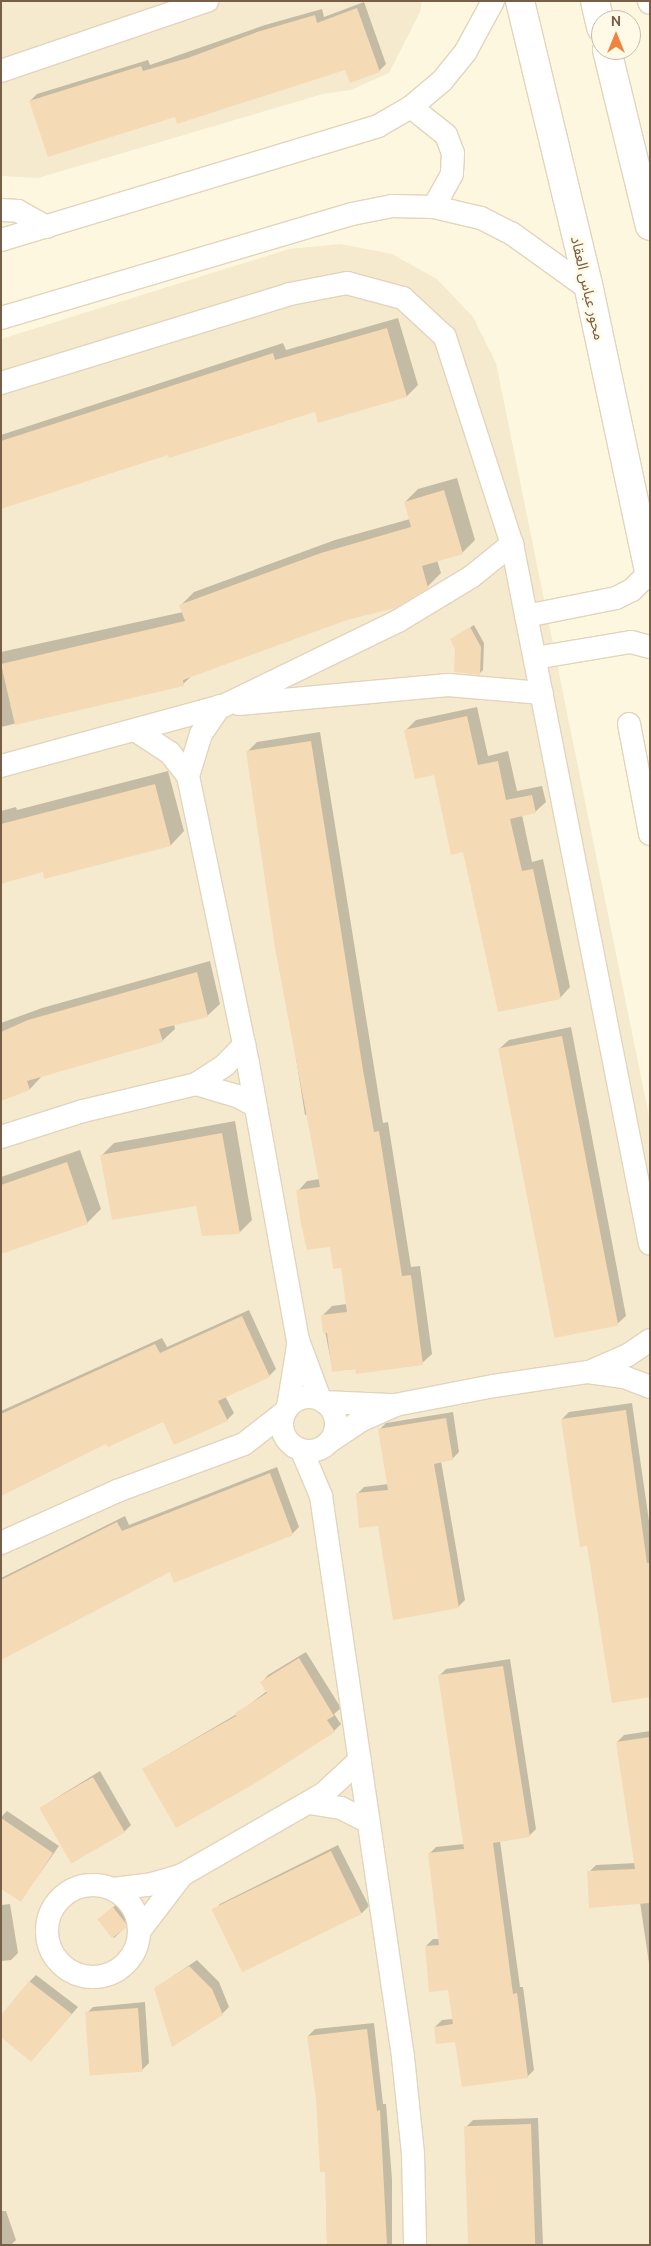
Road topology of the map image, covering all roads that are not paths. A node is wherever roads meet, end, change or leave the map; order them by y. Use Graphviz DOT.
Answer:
graph roads {
  1 [pos="207,1"];
  2 [pos="493,1"];
  3 [pos="520,1"];
  4 [pos="609,60"];
  5 [pos="1,71"];
  6 [pos="411,107"];
  7 [pos="434,207"];
  8 [pos="1,210"];
  9 [pos="650,226"];
  10 [pos="47,227"];
  11 [pos="1,240"];
  12 [pos="589,289"];
  13 [pos="1,318"];
  14 [pos="1,383"];
  15 [pos="512,544"];
  16 [pos="649,574"];
  17 [pos="526,616"];
  18 [pos="650,647"];
  19 [pos="535,658"];
  20 [pos="542,693"];
  21 [pos="223,706"];
  22 [pos="629,724"];
  23 [pos="134,730"];
  24 [pos="1,766"];
  25 [pos="188,776"];
  26 [pos="650,834"];
  27 [pos="244,1045"];
  28 [pos="196,1084"];
  29 [pos="256,1106"];
  30 [pos="1,1137"];
  31 [pos="650,1244"];
  32 [pos="298,1340"];
  33 [pos="650,1340"];
  34 [pos="588,1372"];
  35 [pos="650,1387"];
  36 [pos="322,1400"];
  37 [pos="395,1405"];
  38 [pos="287,1409"];
  39 [pos="331,1441"];
  40 [pos="244,1444"];
  41 [pos="300,1450"];
  42 [pos="320,1496"];
  43 [pos="1,1543"];
  44 [pos="360,1760"];
  45 [pos="309,1803"];
  46 [pos="369,1822"];
  47 [pos="182,1875"];
  48 [pos="113,1890"];
  49 [pos="140,1930"];
  50 [pos="415,2245"];
  1 -- 5 [label="street"];
  2 -- 6 [label="street"];
  3 -- 12 [label="main road, محور عباس العقاد"];
  4 -- 9 [label="main road"];
  6 -- 7 [label="street"];
  6 -- 10 [label="street"];
  7 -- 12 [label="street"];
  7 -- 13 [label="street"];
  8 -- 10 [label="street"];
  10 -- 11 [label="street"];
  12 -- 16 [label="main road, محور عباس العقاد"];
  14 -- 15 [label="street"];
  15 -- 17 [label="street"];
  15 -- 21 [label="street"];
  16 -- 17 [label="street"];
  17 -- 19 [label="street"];
  18 -- 19 [label="street"];
  19 -- 20 [label="street"];
  20 -- 21 [label="street"];
  20 -- 31 [label="street"];
  21 -- 23 [label="street"];
  21 -- 25 [label="street"];
  22 -- 26 [label="street"];
  23 -- 24 [label="street"];
  23 -- 25 [label="street"];
  25 -- 27 [label="street"];
  27 -- 28 [label="street"];
  27 -- 29 [label="street"];
  28 -- 29 [label="street"];
  28 -- 30 [label="street"];
  29 -- 32 [label="street"];
  32 -- 36 [label="street"];
  32 -- 38 [label="street"];
  33 -- 34 [label="street"];
  34 -- 35 [label="street"];
  34 -- 37 [label="street"];
  36 -- 37 [label="street"];
  36 -- 38 [label="street"];
  36 -- 39 [label="street"];
  37 -- 39 [label="street"];
  38 -- 40 [label="street"];
  38 -- 41 [label="street"];
  39 -- 41 [label="street"];
  39 -- 42 [label="street"];
  40 -- 41 [label="street"];
  40 -- 43 [label="street"];
  41 -- 42 [label="street"];
  42 -- 44 [label="street"];
  44 -- 45 [label="street"];
  44 -- 46 [label="street"];
  45 -- 46 [label="street"];
  45 -- 47 [label="street"];
  46 -- 50 [label="street"];
  47 -- 48 [label="street"];
  47 -- 49 [label="street"];
  48 -- 49 [label="street"];
  48 -- 49 [label="street"];
}
